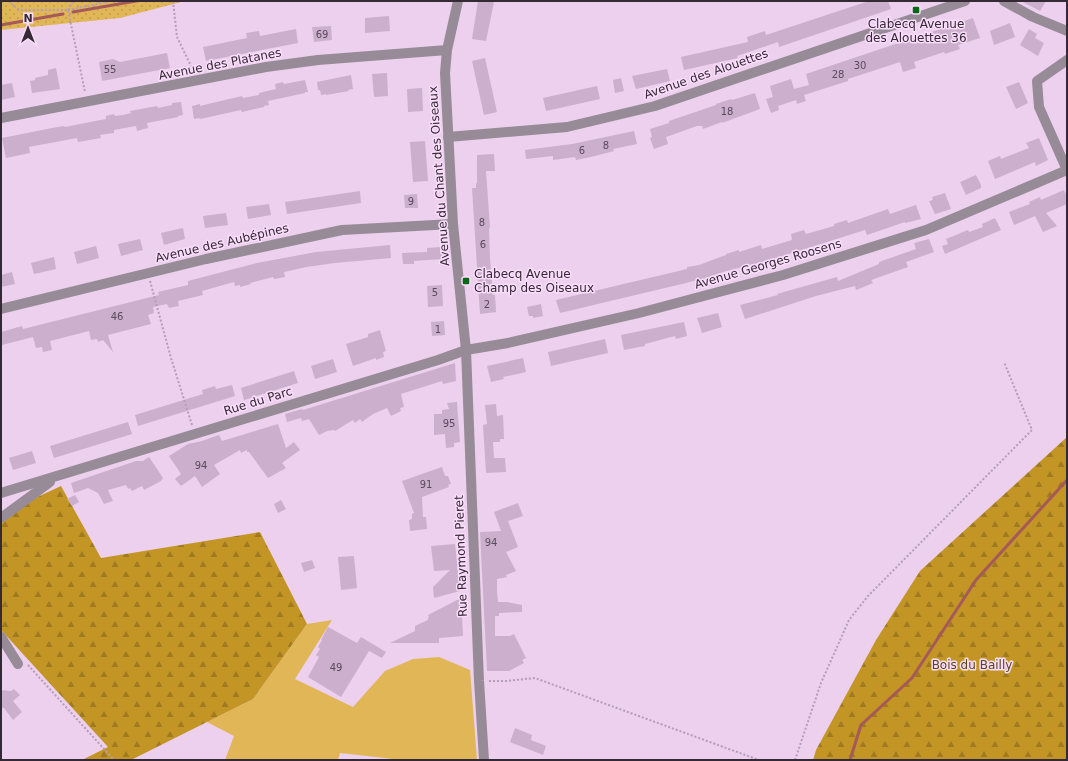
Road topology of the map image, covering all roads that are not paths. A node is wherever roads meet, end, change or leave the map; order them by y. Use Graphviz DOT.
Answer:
graph roads {
  1 [pos="458,1"];
  2 [pos="1004,1"];
  3 [pos="960,2"];
  4 [pos="1067,31"];
  5 [pos="446,50"];
  6 [pos="1067,60"];
  7 [pos="1,118"];
  8 [pos="448,137"];
  9 [pos="1067,170"];
  10 [pos="453,224"];
  11 [pos="1,309"];
  12 [pos="466,350"];
  13 [pos="57,477"];
  14 [pos="1,493"];
  15 [pos="1,518"];
  16 [pos="1,637"];
  17 [pos="18,664"];
  18 [pos="484,760"];
  1 -- 5 [label="street, Avenue du Chant des Oiseaux"];
  2 -- 4 [label="street"];
  3 -- 8 [label="street, Avenue des Alouettes"];
  5 -- 7 [label="street, Avenue des Platanes"];
  5 -- 8 [label="street, Avenue du Chant des Oiseaux"];
  6 -- 9 [label="street"];
  8 -- 10 [label="street, Avenue du Chant des Oiseaux"];
  9 -- 12 [label="street, Avenue Georges Roosens"];
  10 -- 11 [label="street, Avenue des Aubépines"];
  10 -- 12 [label="street, Avenue du Chant des Oiseaux"];
  12 -- 13 [label="street, Rue du Parc"];
  12 -- 18 [label="street, Rue Raymond Pieret"];
  13 -- 14 [label="street, Rue du Parc"];
  13 -- 15 [label="street, Rue du Parc"];
  16 -- 17 [label="street"];
}
